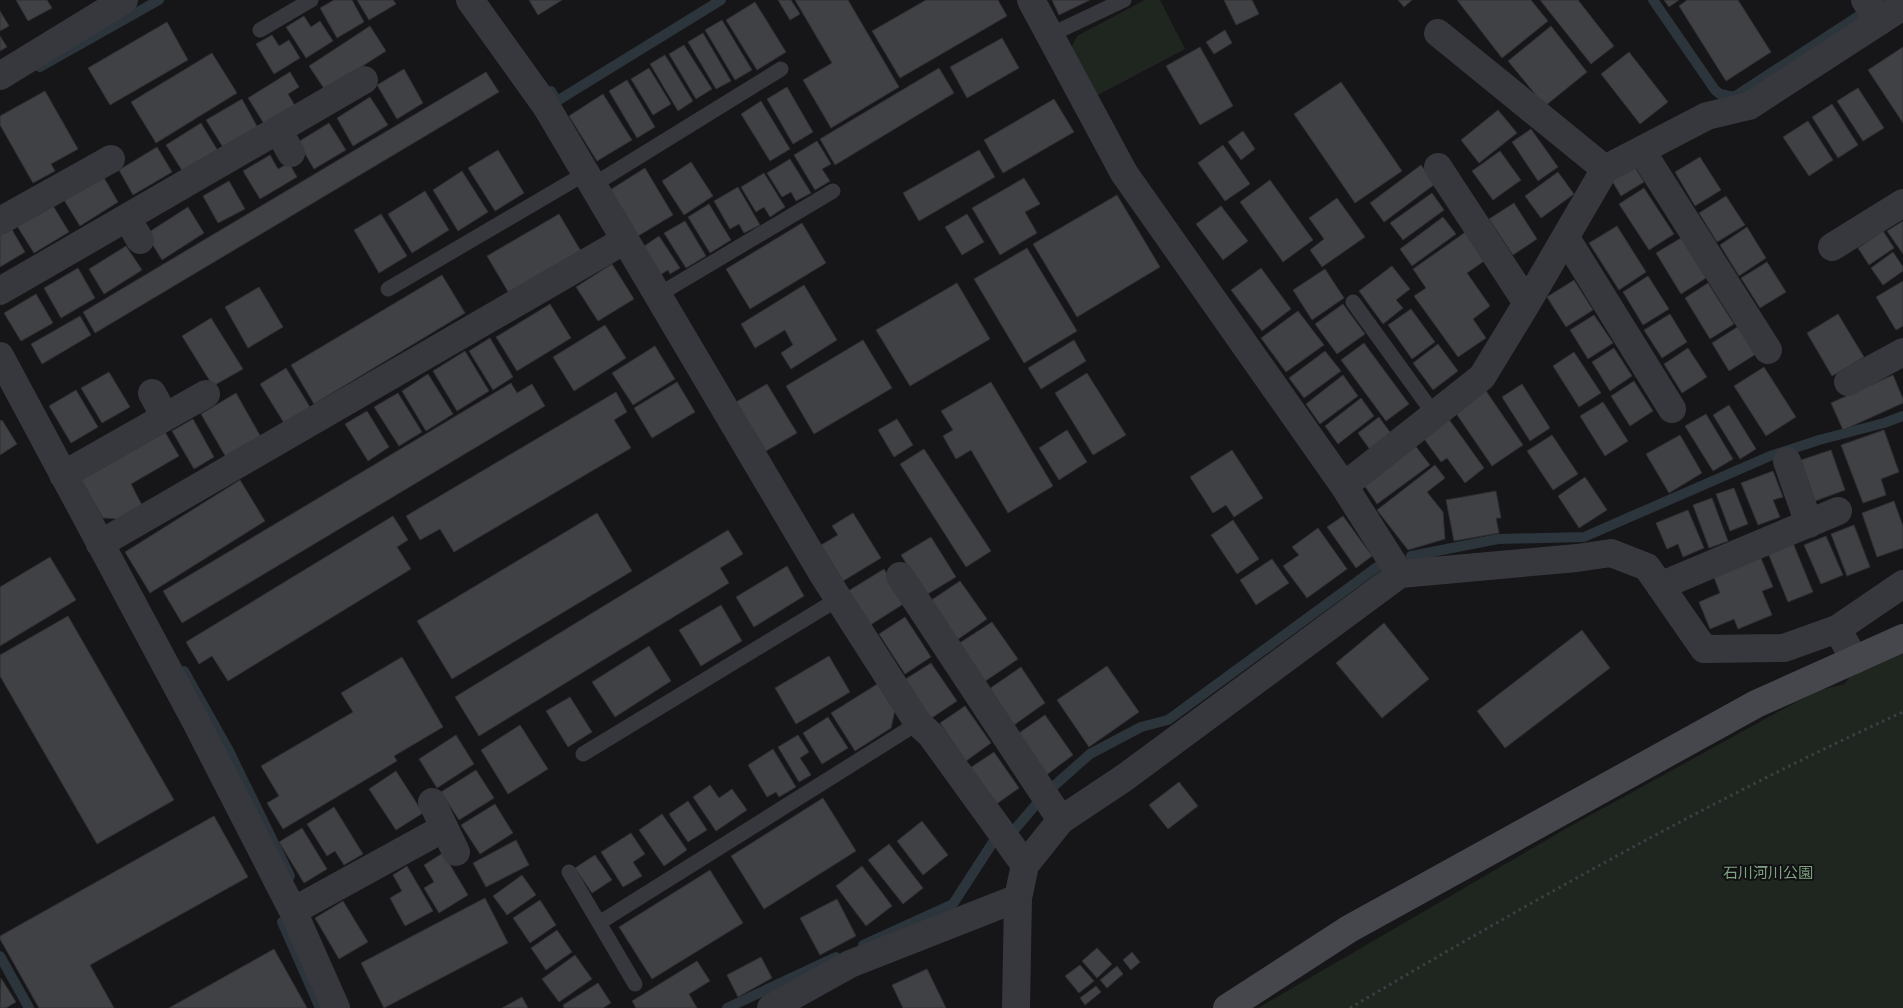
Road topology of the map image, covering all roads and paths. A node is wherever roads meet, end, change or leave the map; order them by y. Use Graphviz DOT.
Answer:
graph roads {
  1 [pos="312,0"];
  2 [pos="470,0"];
  3 [pos="1031,0"];
  4 [pos="1124,0"];
  5 [pos="116,2"];
  6 [pos="1885,9"];
  7 [pos="260,30"];
  8 [pos="1438,33"];
  9 [pos="1050,35"];
  10 [pos="780,69"];
  11 [pos="0,76"];
  12 [pos="364,80"];
  13 [pos="1641,150"];
  14 [pos="111,158"];
  15 [pos="1438,166"];
  16 [pos="1605,169"];
  17 [pos="589,179"];
  18 [pos="833,191"];
  19 [pos="1903,203"];
  20 [pos="0,221"];
  21 [pos="1566,238"];
  22 [pos="626,240"];
  23 [pos="1832,247"];
  24 [pos="388,289"];
  25 [pos="0,291"];
  26 [pos="658,295"];
  27 [pos="1353,302"];
  28 [pos="1527,303"];
  29 [pos="1768,350"];
  30 [pos="1903,352"];
  31 [pos="0,356"];
  32 [pos="1848,382"];
  33 [pos="152,393"];
  34 [pos="206,394"];
  35 [pos="9,398"];
  36 [pos="1672,409"];
  37 [pos="1434,414"];
  38 [pos="165,417"];
  39 [pos="1787,461"];
  40 [pos="63,475"];
  41 [pos="1344,486"];
  42 [pos="1838,511"];
  43 [pos="1809,524"];
  44 [pos="100,544"];
  45 [pos="1400,574"];
  46 [pos="900,576"];
  47 [pos="1903,584"];
  48 [pos="1660,586"];
  49 [pos="838,599"];
  50 [pos="1837,629"];
  51 [pos="1903,638"];
  52 [pos="1855,660"];
  53 [pos="1903,712"];
  54 [pos="918,723"];
  55 [pos="583,754"];
  56 [pos="432,802"];
  57 [pos="1061,820"];
  58 [pos="444,828"];
  59 [pos="456,852"];
  60 [pos="1025,865"];
  61 [pos="569,872"];
  62 [pos="1018,898"];
  63 [pos="293,912"];
  64 [pos="599,922"];
  65 [pos="635,984"];
  66 [pos="336,1008"];
  67 [pos="771,1008"];
  68 [pos="1016,1008"];
  69 [pos="1227,1008"];
  70 [pos="1350,1008"];
  1 -- 7 [label="lane"];
  2 -- 17 [label="street"];
  3 -- 9 [label="street"];
  4 -- 9 [label="lane"];
  5 -- 11 [label="street"];
  6 -- 13 [label="street"];
  8 -- 16 [label="street"];
  9 -- 41 [label="street"];
  10 -- 17 [label="lane"];
  12 -- 25 [label="street"];
  13 -- 16 [label="street"];
  13 -- 29 [label="street"];
  14 -- 20 [label="street"];
  15 -- 28 [label="street"];
  16 -- 21 [label="street"];
  17 -- 22 [label="street"];
  17 -- 24 [label="lane"];
  18 -- 26 [label="lane"];
  19 -- 23 [label="street"];
  21 -- 28 [label="street"];
  21 -- 36 [label="street"];
  22 -- 26 [label="street"];
  22 -- 44 [label="street"];
  26 -- 49 [label="street"];
  27 -- 37 [label="lane"];
  28 -- 37 [label="street"];
  30 -- 32 [label="street"];
  31 -- 35 [label="street"];
  33 -- 38 [label="street"];
  34 -- 38 [label="street"];
  35 -- 40 [label="street"];
  37 -- 41 [label="street"];
  38 -- 40 [label="street"];
  39 -- 43 [label="street"];
  40 -- 44 [label="street"];
  41 -- 45 [label="street"];
  42 -- 43 [label="street"];
  43 -- 48 [label="street"];
  44 -- 63 [label="street"];
  45 -- 48 [label="street"];
  45 -- 57 [label="street"];
  46 -- 57 [label="street"];
  47 -- 50 [label="street"];
  48 -- 50 [label="street"];
  49 -- 54 [label="street"];
  49 -- 55 [label="lane"];
  50 -- 52 [label="street"];
  51 -- 52 [label="street"];
  52 -- 69 [label="street"];
  53 -- 70 [label="path"];
  54 -- 60 [label="street"];
  54 -- 64 [label="lane"];
  56 -- 58 [label="street"];
  57 -- 60 [label="street"];
  58 -- 59 [label="street"];
  58 -- 63 [label="street"];
  60 -- 62 [label="street"];
  61 -- 64 [label="lane"];
  62 -- 67 [label="street"];
  62 -- 68 [label="street"];
  63 -- 66 [label="street"];
  64 -- 65 [label="lane"];
}
